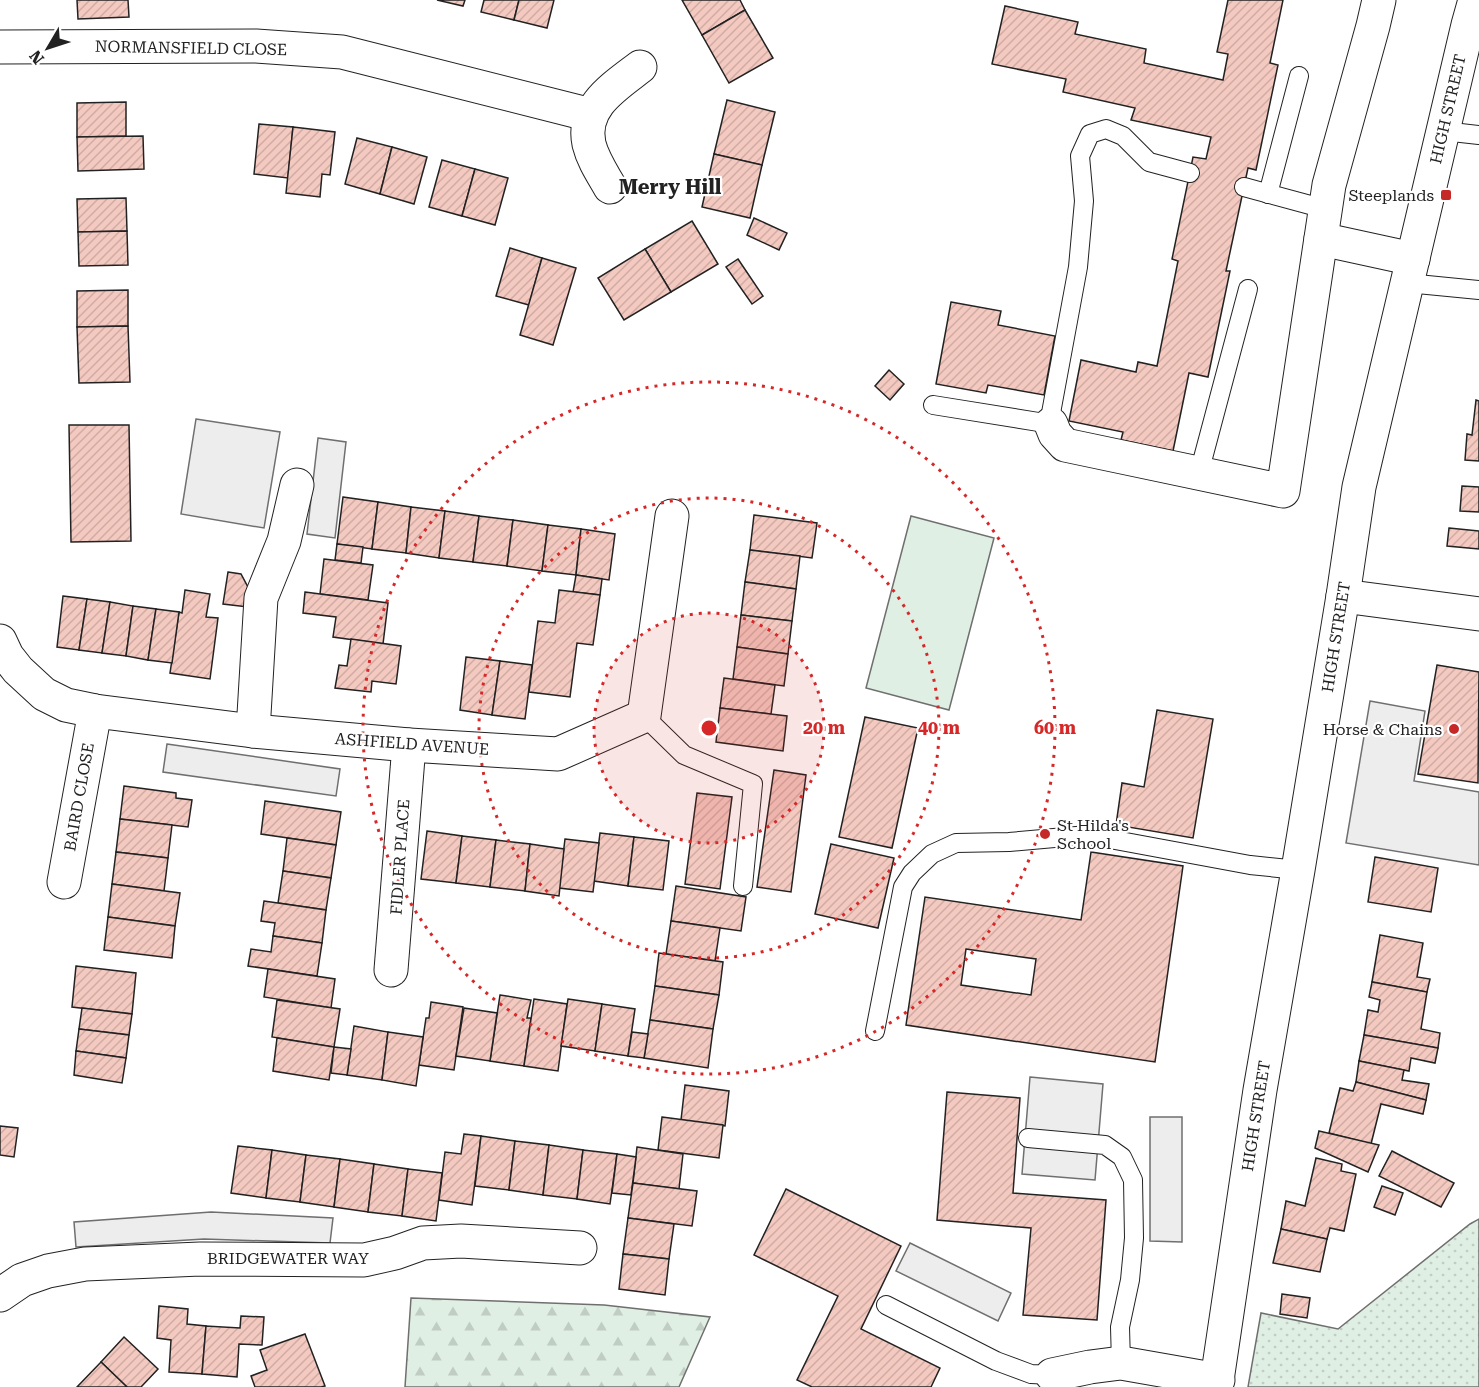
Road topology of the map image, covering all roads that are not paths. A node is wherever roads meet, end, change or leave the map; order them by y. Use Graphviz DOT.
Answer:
graph roads {
  1 [pos="1379,0"];
  2 [pos="1475,0"];
  3 [pos="0,47"];
  4 [pos="640,67"];
  5 [pos="1299,76"];
  6 [pos="591,115"];
  7 [pos="1443,131"];
  8 [pos="1479,135"];
  9 [pos="1190,173"];
  10 [pos="610,187"];
  11 [pos="1244,187"];
  12 [pos="1268,194"];
  13 [pos="1323,224"];
  14 [pos="1410,271"];
  15 [pos="1248,289"];
  16 [pos="1479,290"];
  17 [pos="933,405"];
  18 [pos="1052,424"];
  19 [pos="1199,473"];
  20 [pos="297,485"];
  21 [pos="672,516"];
  22 [pos="1343,596"];
  23 [pos="1479,614"];
  24 [pos="0,641"];
  25 [pos="9,676"];
  26 [pos="95,711"];
  27 [pos="644,716"];
  28 [pos="253,730"];
  29 [pos="409,745"];
  30 [pos="1298,870"];
  31 [pos="64,882"];
  32 [pos="743,886"];
  33 [pos="391,970"];
  34 [pos="875,1031"];
  35 [pos="1028,1138"];
  36 [pos="580,1248"];
  37 [pos="0,1295"];
  38 [pos="886,1305"];
  39 [pos="1121,1363"];
  40 [pos="1055,1381"];
  41 [pos="1217,1384"];
  1 -- 13 [label="street"];
  2 -- 7 [label="street, HIGH STREET"];
  3 -- 6 [label="street, NORMANSFIELD CLOSE"];
  4 -- 6 [label="street"];
  5 -- 12 [label="lane"];
  6 -- 10 [label="street"];
  7 -- 8 [label="lane"];
  7 -- 14 [label="street, HIGH STREET"];
  9 -- 18 [label="lane"];
  11 -- 12 [label="lane"];
  12 -- 13 [label="lane"];
  13 -- 14 [label="street"];
  13 -- 19 [label="street"];
  14 -- 16 [label="lane"];
  14 -- 22 [label="street, HIGH STREET"];
  15 -- 19 [label="lane"];
  17 -- 18 [label="lane"];
  18 -- 19 [label="street"];
  20 -- 28 [label="street"];
  21 -- 27 [label="street"];
  22 -- 23 [label="street"];
  22 -- 30 [label="street, HIGH STREET"];
  24 -- 25 [label="street, ASHFIELD AVENUE"];
  25 -- 26 [label="street, ASHFIELD AVENUE"];
  26 -- 28 [label="street, ASHFIELD AVENUE"];
  26 -- 31 [label="street, BAIRD CLOSE"];
  27 -- 29 [label="street, ASHFIELD AVENUE"];
  27 -- 32 [label="lane"];
  28 -- 29 [label="street, ASHFIELD AVENUE"];
  29 -- 33 [label="street, FIDLER PLACE"];
  30 -- 34 [label="lane"];
  30 -- 41 [label="street, HIGH STREET"];
  35 -- 39 [label="lane"];
  36 -- 37 [label="street, BRIDGEWATER WAY"];
  38 -- 40 [label="lane"];
  39 -- 40 [label="street"];
  39 -- 41 [label="street"];
}
